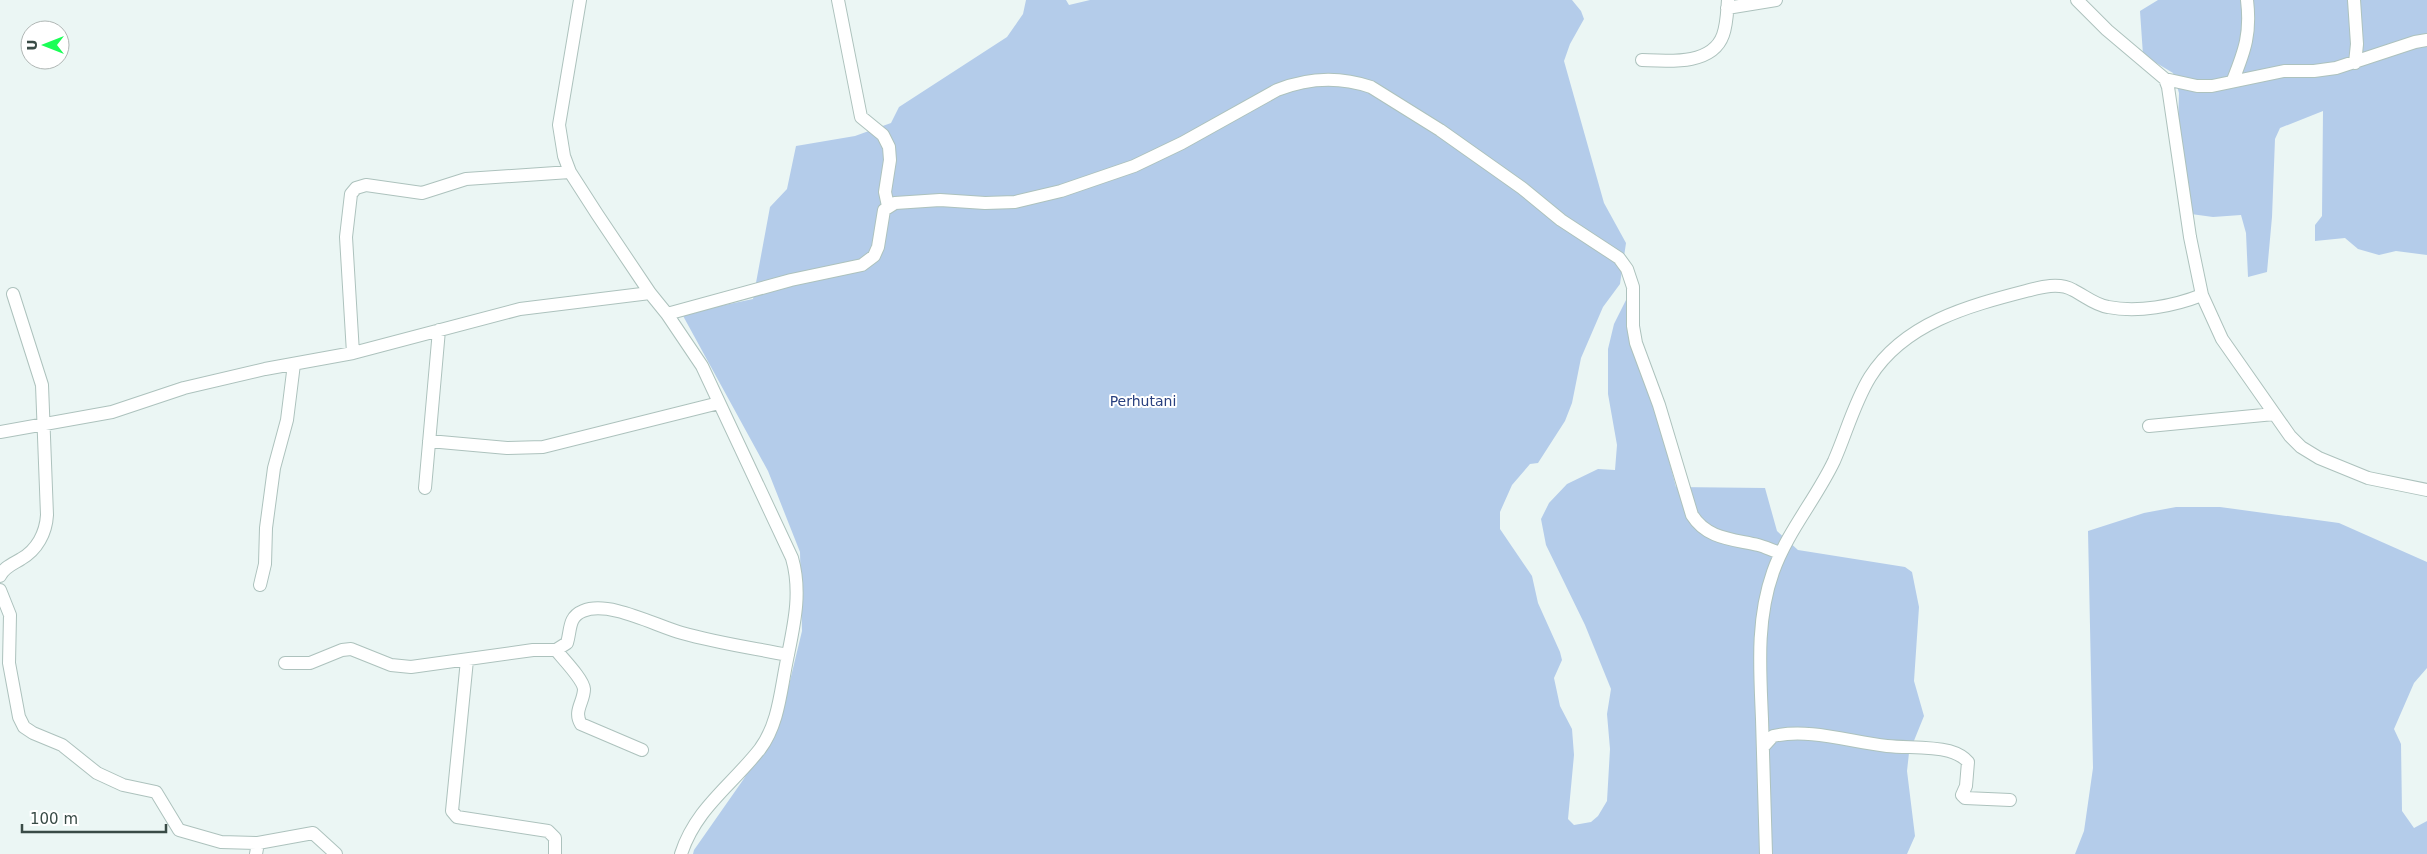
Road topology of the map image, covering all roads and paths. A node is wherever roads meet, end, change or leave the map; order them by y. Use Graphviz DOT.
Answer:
graph roads {
  1 [pos="580,0"];
  2 [pos="838,0"];
  3 [pos="1776,0"];
  4 [pos="2077,0"];
  5 [pos="2247,0"];
  6 [pos="2354,0"];
  7 [pos="1728,4"];
  8 [pos="2427,40"];
  9 [pos="1642,60"];
  10 [pos="2355,63"];
  11 [pos="2165,80"];
  12 [pos="2233,80"];
  13 [pos="2183,83"];
  14 [pos="2171,94"];
  15 [pos="570,172"];
  16 [pos="888,206"];
  17 [pos="13,294"];
  18 [pos="650,294"];
  19 [pos="2202,295"];
  20 [pos="667,314"];
  21 [pos="439,330"];
  22 [pos="353,353"];
  23 [pos="294,364"];
  24 [pos="719,403"];
  25 [pos="2274,414"];
  26 [pos="43,425"];
  27 [pos="2150,426"];
  28 [pos="0,432"];
  29 [pos="429,441"];
  30 [pos="425,488"];
  31 [pos="2427,490"];
  32 [pos="1781,554"];
  33 [pos="0,576"];
  34 [pos="260,585"];
  35 [pos="0,590"];
  36 [pos="556,650"];
  37 [pos="788,655"];
  38 [pos="467,660"];
  39 [pos="285,663"];
  40 [pos="1763,747"];
  41 [pos="642,750"];
  42 [pos="2010,800"];
  43 [pos="257,848"];
  44 [pos="336,854"];
  45 [pos="555,854"];
  46 [pos="681,854"];
  47 [pos="1766,854"];
  1 -- 15 [label="street"];
  2 -- 16 [label="street"];
  3 -- 7 [label="street"];
  4 -- 11 [label="street"];
  5 -- 12 [label="street"];
  6 -- 10 [label="street"];
  7 -- 9 [label="street"];
  8 -- 10 [label="street"];
  10 -- 12 [label="street"];
  11 -- 13 [label="street"];
  11 -- 14 [label="street"];
  12 -- 13 [label="street"];
  13 -- 14 [label="street"];
  14 -- 19 [label="street"];
  15 -- 18 [label="street"];
  15 -- 22 [label="street"];
  16 -- 20 [label="street"];
  16 -- 32 [label="street"];
  17 -- 26 [label="street"];
  18 -- 20 [label="street"];
  18 -- 21 [label="street"];
  19 -- 25 [label="street"];
  19 -- 32 [label="street"];
  20 -- 24 [label="street"];
  21 -- 22 [label="street"];
  21 -- 29 [label="street"];
  22 -- 23 [label="street"];
  23 -- 26 [label="street"];
  23 -- 34 [label="street"];
  24 -- 29 [label="street"];
  24 -- 37 [label="street"];
  25 -- 27 [label="street"];
  25 -- 31 [label="street"];
  26 -- 28 [label="street"];
  26 -- 33 [label="street"];
  29 -- 30 [label="street"];
  32 -- 40 [label="street"];
  35 -- 43 [label="street"];
  36 -- 37 [label="street"];
  36 -- 38 [label="street"];
  36 -- 41 [label="street"];
  37 -- 46 [label="street"];
  38 -- 39 [label="street"];
  38 -- 45 [label="street"];
  40 -- 42 [label="street"];
  40 -- 47 [label="street"];
  43 -- 44 [label="street"];
}
